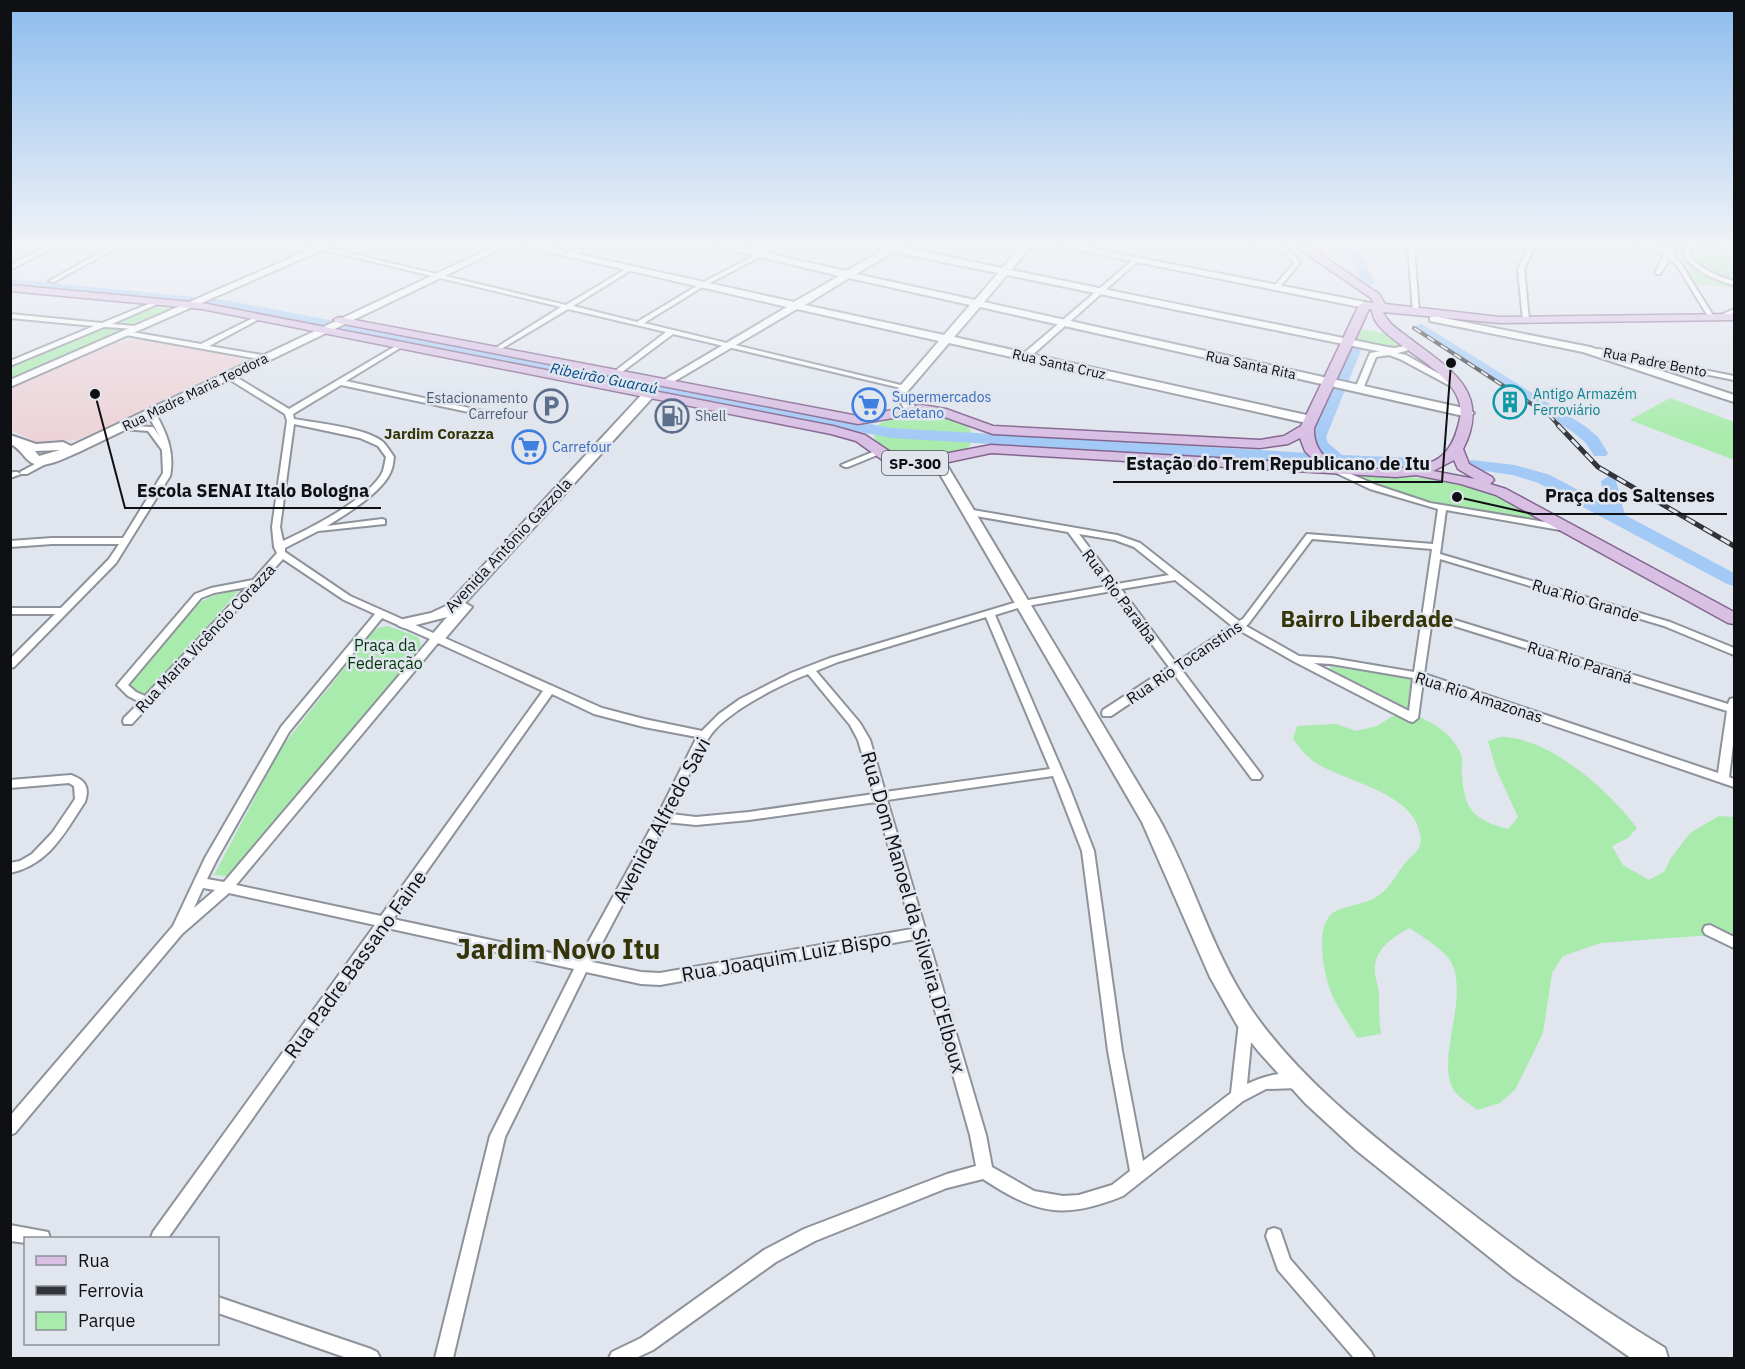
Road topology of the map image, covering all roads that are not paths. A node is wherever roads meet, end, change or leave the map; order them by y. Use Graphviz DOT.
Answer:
graph roads {
  1 [pos="139,310"];
  2 [pos="180,310"];
  3 [pos="236,310"];
  4 [pos="267,310"];
  5 [pos="371,310"];
  6 [pos="559,310"];
  7 [pos="581,310"];
  8 [pos="661,310"];
  9 [pos="788,310"];
  10 [pos="818,310"];
  11 [pos="971,310"];
  12 [pos="997,310"];
  13 [pos="1078,310"];
  14 [pos="1191,310"];
  15 [pos="1363,310"];
  16 [pos="1378,310"];
  17 [pos="1396,310"];
  18 [pos="1521,310"];
  19 [pos="1734,311"];
  20 [pos="1416,312"];
  21 [pos="10,315"];
  22 [pos="25,316"];
  23 [pos="259,317"];
  24 [pos="1726,320"];
  25 [pos="346,322"];
  26 [pos="10,323"];
  27 [pos="638,324"];
  28 [pos="1062,324"];
  29 [pos="104,325"];
  30 [pos="1521,327"];
  31 [pos="139,328"];
  32 [pos="1354,328"];
  33 [pos="329,329"];
  34 [pos="1381,329"];
  35 [pos="671,332"];
  36 [pos="126,333"];
  37 [pos="946,338"];
  38 [pos="1347,342"];
  39 [pos="402,345"];
  40 [pos="728,345"];
  41 [pos="201,347"];
  42 [pos="1413,347"];
  43 [pos="1586,349"];
  44 [pos="496,350"];
  45 [pos="1391,352"];
  46 [pos="1026,356"];
  47 [pos="265,358"];
  48 [pos="10,364"];
  49 [pos="1692,370"];
  50 [pos="618,373"];
  51 [pos="228,376"];
  52 [pos="1734,378"];
  53 [pos="1678,380"];
  54 [pos="339,382"];
  55 [pos="1331,382"];
  56 [pos="10,384"];
  57 [pos="904,387"];
  58 [pos="1459,387"];
  59 [pos="1354,388"];
  60 [pos="659,390"];
  61 [pos="1734,399"];
  62 [pos="910,409"];
  63 [pos="1468,413"];
  64 [pos="151,414"];
  65 [pos="497,416"];
  66 [pos="290,417"];
  67 [pos="1309,424"];
  68 [pos="123,427"];
  69 [pos="869,430"];
  70 [pos="974,438"];
  71 [pos="10,439"];
  72 [pos="612,439"];
  73 [pos="164,448"];
  74 [pos="1456,449"];
  75 [pos="51,451"];
  76 [pos="878,453"];
  77 [pos="939,462"];
  78 [pos="845,465"];
  79 [pos="1335,469"];
  80 [pos="1396,472"];
  81 [pos="17,474"];
  82 [pos="1442,508"];
  83 [pos="967,512"];
  84 [pos="382,522"];
  85 [pos="318,529"];
  86 [pos="1071,530"];
  87 [pos="1571,530"];
  88 [pos="126,541"];
  89 [pos="10,544"];
  90 [pos="280,550"];
  91 [pos="1436,551"];
  92 [pos="1175,577"];
  93 [pos="255,582"];
  94 [pos="1114,587"];
  95 [pos="1020,604"];
  96 [pos="1734,609"];
  97 [pos="10,611"];
  98 [pos="62,611"];
  99 [pos="381,613"];
  100 [pos="989,613"];
  101 [pos="1427,614"];
  102 [pos="1734,619"];
  103 [pos="404,623"];
  104 [pos="1239,626"];
  105 [pos="436,638"];
  106 [pos="1734,652"];
  107 [pos="1297,659"];
  108 [pos="10,665"];
  109 [pos="1174,668"];
  110 [pos="809,669"];
  111 [pos="1420,676"];
  112 [pos="550,689"];
  113 [pos="147,701"];
  114 [pos="1734,705"];
  115 [pos="1107,713"];
  116 [pos="128,721"];
  117 [pos="704,735"];
  118 [pos="1056,772"];
  119 [pos="1256,776"];
  120 [pos="1723,779"];
  121 [pos="1734,783"];
  122 [pos="10,784"];
  123 [pos="880,797"];
  124 [pos="663,817"];
  125 [pos="10,868"];
  126 [pos="200,882"];
  127 [pos="226,888"];
  128 [pos="385,922"];
  129 [pos="177,930"];
  130 [pos="1710,930"];
  131 [pos="919,933"];
  132 [pos="1734,943"];
  133 [pos="583,965"];
  134 [pos="1246,1019"];
  135 [pos="1299,1082"];
  136 [pos="1238,1096"];
  137 [pos="10,1128"];
  138 [pos="985,1171"];
  139 [pos="1138,1174"];
  140 [pos="10,1233"];
  141 [pos="1274,1236"];
  142 [pos="31,1237"];
  143 [pos="160,1237"];
  144 [pos="219,1305"];
  145 [pos="371,1359"];
  146 [pos="444,1359"];
  147 [pos="618,1359"];
  148 [pos="1365,1359"];
  149 [pos="1655,1359"];
  1 -- 29 [label="street"];
  2 -- 31 [label="street"];
  3 -- 23 [label="main road, SP-300"];
  4 -- 25 [label="main road, SP-300"];
  5 -- 25 [label="street"];
  6 -- 44 [label="street"];
  7 -- 27 [label="street"];
  8 -- 27 [label="street"];
  9 -- 40 [label="street, Avenida Antônio Gazzola"];
  10 -- 37 [label="street, Rua Santa Cruz"];
  11 -- 37 [label="street"];
  12 -- 28 [label="street, Rua Santa Rita"];
  13 -- 28 [label="street"];
  14 -- 38 [label="street"];
  15 -- 32 [label="main road"];
  16 -- 34 [label="main road"];
  17 -- 20 [label="main road"];
  18 -- 30 [label="street"];
  19 -- 24 [label="street"];
  20 -- 30 [label="main road"];
  21 -- 22 [label="street"];
  22 -- 26 [label="street"];
  22 -- 29 [label="street"];
  23 -- 33 [label="main road, SP-300"];
  23 -- 41 [label="street"];
  24 -- 30 [label="main road"];
  25 -- 33 [label="street, Rua Madre Maria Teodora"];
  25 -- 44 [label="main road, SP-300"];
  27 -- 35 [label="street"];
  28 -- 46 [label="street"];
  28 -- 55 [label="street, Rua Santa Rita"];
  29 -- 31 [label="street"];
  29 -- 48 [label="street"];
  30 -- 34 [label="main road"];
  30 -- 43 [label="street, Rua Padre Bento"];
  31 -- 36 [label="street"];
  32 -- 34 [label="main road"];
  32 -- 38 [label="main road"];
  33 -- 39 [label="main road, SP-300"];
  33 -- 47 [label="street, Rua Madre Maria Teodora"];
  34 -- 42 [label="main road"];
  35 -- 40 [label="street"];
  35 -- 50 [label="street"];
  36 -- 41 [label="street"];
  36 -- 56 [label="street"];
  37 -- 46 [label="street, Rua Santa Cruz"];
  37 -- 57 [label="street"];
  38 -- 45 [label="street"];
  38 -- 55 [label="main road"];
  39 -- 54 [label="street"];
  39 -- 60 [label="main road, SP-300"];
  40 -- 57 [label="street"];
  40 -- 60 [label="street, Avenida Antônio Gazzola"];
  41 -- 47 [label="street"];
  42 -- 45 [label="street"];
  42 -- 58 [label="main road"];
  43 -- 49 [label="street, Rua Padre Bento"];
  43 -- 53 [label="street"];
  44 -- 50 [label="main road, SP-300"];
  45 -- 58 [label="street"];
  45 -- 59 [label="street"];
  46 -- 67 [label="street, Rua Santa Cruz"];
  47 -- 51 [label="street, Rua Madre Maria Teodora"];
  49 -- 52 [label="street, Rua Padre Bento"];
  49 -- 53 [label="street"];
  50 -- 60 [label="main road, SP-300"];
  51 -- 64 [label="street, Rua Madre Maria Teodora"];
  51 -- 66 [label="street"];
  53 -- 61 [label="street"];
  54 -- 65 [label="street"];
  54 -- 66 [label="street"];
  55 -- 59 [label="street, Rua Santa Rita"];
  55 -- 67 [label="main road"];
  57 -- 62 [label="street"];
  58 -- 63 [label="main road"];
  59 -- 63 [label="street, Rua Santa Rita"];
  60 -- 69 [label="main road, SP-300"];
  60 -- 69 [label="main road, SP-300"];
  60 -- 72 [label="street, Avenida Antônio Gazzola"];
  62 -- 69 [label="main road, SP-300"];
  62 -- 70 [label="main road, SP-300"];
  63 -- 74 [label="main road"];
  64 -- 68 [label="street, Rua Madre Maria Teodora"];
  64 -- 73 [label="street"];
  66 -- 85 [label="street"];
  66 -- 90 [label="street"];
  67 -- 70 [label="main road, SP-300"];
  67 -- 79 [label="main road"];
  68 -- 73 [label="street"];
  68 -- 75 [label="street, Rua Madre Maria Teodora"];
  69 -- 76 [label="main road, SP-300"];
  70 -- 77 [label="main road, SP-300"];
  70 -- 79 [label="main road, SP-300"];
  71 -- 75 [label="street, Rua Madre Maria Teodora"];
  72 -- 103 [label="street, Avenida Antônio Gazzola"];
  72 -- 105 [label="street, Avenida Antônio Gazzola"];
  73 -- 88 [label="street"];
  74 -- 80 [label="main road, SP-300"];
  74 -- 96 [label="main road"];
  75 -- 81 [label="street"];
  76 -- 77 [label="main road, SP-300"];
  76 -- 78 [label="street"];
  77 -- 83 [label="street"];
  79 -- 80 [label="main road, SP-300"];
  79 -- 82 [label="street"];
  80 -- 87 [label="main road"];
  82 -- 87 [label="street"];
  82 -- 91 [label="street"];
  83 -- 86 [label="street, Rua Rio Amazonas"];
  83 -- 95 [label="street"];
  84 -- 85 [label="street"];
  85 -- 90 [label="street"];
  86 -- 92 [label="street, Rua Rio Amazonas"];
  86 -- 94 [label="street, Rua Rio Paraíba"];
  87 -- 102 [label="main road"];
  88 -- 89 [label="street"];
  88 -- 98 [label="street"];
  90 -- 93 [label="street, Rua Maria Vicêncio Corazza"];
  90 -- 99 [label="street"];
  91 -- 101 [label="street"];
  91 -- 104 [label="street, Rua Rio Tocanstins"];
  91 -- 106 [label="street, Rua Rio Grande"];
  92 -- 94 [label="street, Avenida Alfredo Savi"];
  92 -- 104 [label="street, Rua Rio Amazonas"];
  93 -- 113 [label="street, Rua Maria Vicêncio Corazza"];
  93 -- 113 [label="street"];
  94 -- 95 [label="street, Avenida Alfredo Savi"];
  94 -- 109 [label="street, Rua Rio Paraíba"];
  95 -- 100 [label="street, Avenida Alfredo Savi"];
  95 -- 134 [label="street"];
  97 -- 98 [label="street"];
  98 -- 108 [label="street"];
  99 -- 103 [label="street"];
  99 -- 126 [label="street"];
  100 -- 110 [label="street, Avenida Alfredo Savi"];
  100 -- 118 [label="street"];
  101 -- 111 [label="street"];
  101 -- 114 [label="street, Rua Rio Paraná"];
  103 -- 105 [label="street"];
  104 -- 107 [label="street, Rua Rio Amazonas"];
  104 -- 109 [label="street, Rua Rio Tocanstins"];
  105 -- 112 [label="street"];
  105 -- 127 [label="street"];
  107 -- 111 [label="street, Rua Rio Amazonas"];
  107 -- 111 [label="street"];
  109 -- 115 [label="street, Rua Rio Tocanstins"];
  109 -- 119 [label="street, Rua Rio Paraíba"];
  110 -- 117 [label="street, Avenida Alfredo Savi"];
  110 -- 123 [label="street, Rua Dom Manoel da Silveira D'Elboux"];
  111 -- 120 [label="street, Rua Rio Amazonas"];
  112 -- 117 [label="street"];
  112 -- 128 [label="street, Rua Padre Bassano Faine"];
  113 -- 116 [label="street, Rua Maria Vicêncio Corazza"];
  114 -- 120 [label="street"];
  117 -- 124 [label="street, Avenida Alfredo Savi"];
  118 -- 123 [label="street"];
  118 -- 139 [label="street"];
  120 -- 121 [label="street, Rua Rio Amazonas"];
  122 -- 125 [label="street"];
  123 -- 124 [label="street"];
  123 -- 131 [label="street, Rua Dom Manoel da Silveira D'Elboux"];
  124 -- 133 [label="street, Avenida Alfredo Savi"];
  126 -- 127 [label="street, Rua Joaquim Luiz Bispo"];
  126 -- 129 [label="street"];
  127 -- 128 [label="street, Rua Joaquim Luiz Bispo"];
  127 -- 129 [label="street"];
  128 -- 133 [label="street, Rua Joaquim Luiz Bispo"];
  128 -- 143 [label="street, Rua Padre Bassano Faine"];
  129 -- 137 [label="street"];
  130 -- 132 [label="street"];
  131 -- 133 [label="street, Rua Joaquim Luiz Bispo"];
  131 -- 138 [label="street, Rua Dom Manoel da Silveira D'Elboux"];
  133 -- 146 [label="street, Avenida Alfredo Savi"];
  134 -- 135 [label="street"];
  134 -- 136 [label="street"];
  135 -- 136 [label="street"];
  135 -- 149 [label="street"];
  136 -- 139 [label="street"];
  138 -- 139 [label="street"];
  138 -- 147 [label="street"];
  140 -- 142 [label="street"];
  141 -- 148 [label="street"];
  144 -- 145 [label="street"];
}
